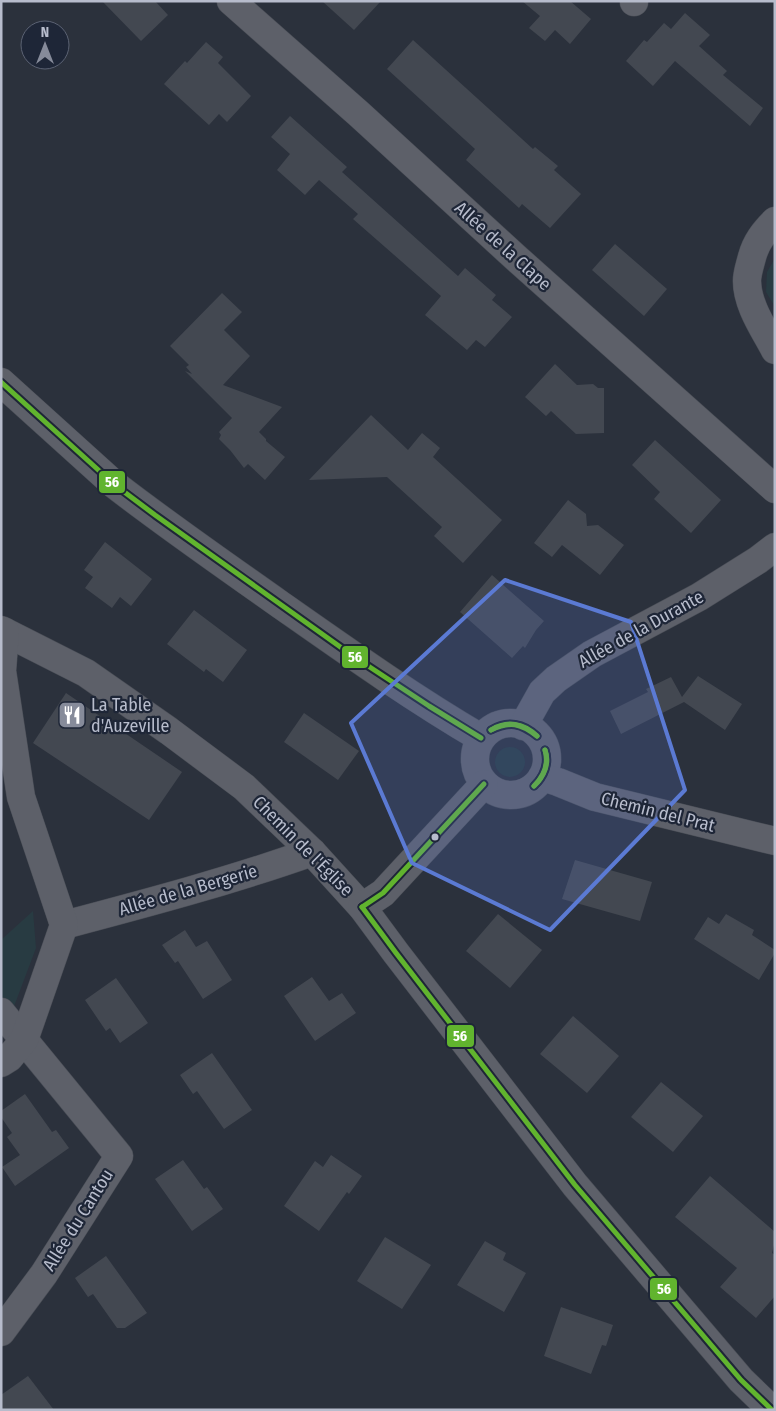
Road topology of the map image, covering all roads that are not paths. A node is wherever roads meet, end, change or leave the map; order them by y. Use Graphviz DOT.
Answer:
graph roads {
  1 [pos="232,1"];
  2 [pos="775,221"];
  3 [pos="775,350"];
  4 [pos="1,382"];
  5 [pos="775,490"];
  6 [pos="775,547"];
  7 [pos="3,631"];
  8 [pos="522,726"];
  9 [pos="481,738"];
  10 [pos="542,777"];
  11 [pos="484,784"];
  12 [pos="775,841"];
  13 [pos="312,852"];
  14 [pos="362,907"];
  15 [pos="64,925"];
  16 [pos="1,1012"];
  17 [pos="24,1040"];
  18 [pos="1,1063"];
  19 [pos="1,1332"];
  20 [pos="772,1410"];
  1 -- 5 [label="street, Allée de la Clape"];
  2 -- 3 [label="street"];
  4 -- 9 [label="street"];
  6 -- 8 [label="street, Allée de la Durante"];
  7 -- 13 [label="street, Chemin de l'Église"];
  7 -- 15 [label="street"];
  8 -- 9 [label="street"];
  8 -- 10 [label="street"];
  9 -- 11 [label="street"];
  10 -- 11 [label="street"];
  10 -- 12 [label="street, Chemin del Prat"];
  11 -- 14 [label="street"];
  13 -- 14 [label="street, Chemin de l'Église"];
  13 -- 15 [label="street, Allée de la Bergerie"];
  14 -- 20 [label="street, Chemin de l'Église"];
  15 -- 17 [label="street"];
  16 -- 17 [label="street"];
  17 -- 18 [label="street"];
  17 -- 19 [label="street, Allée du Cantou"];
}
